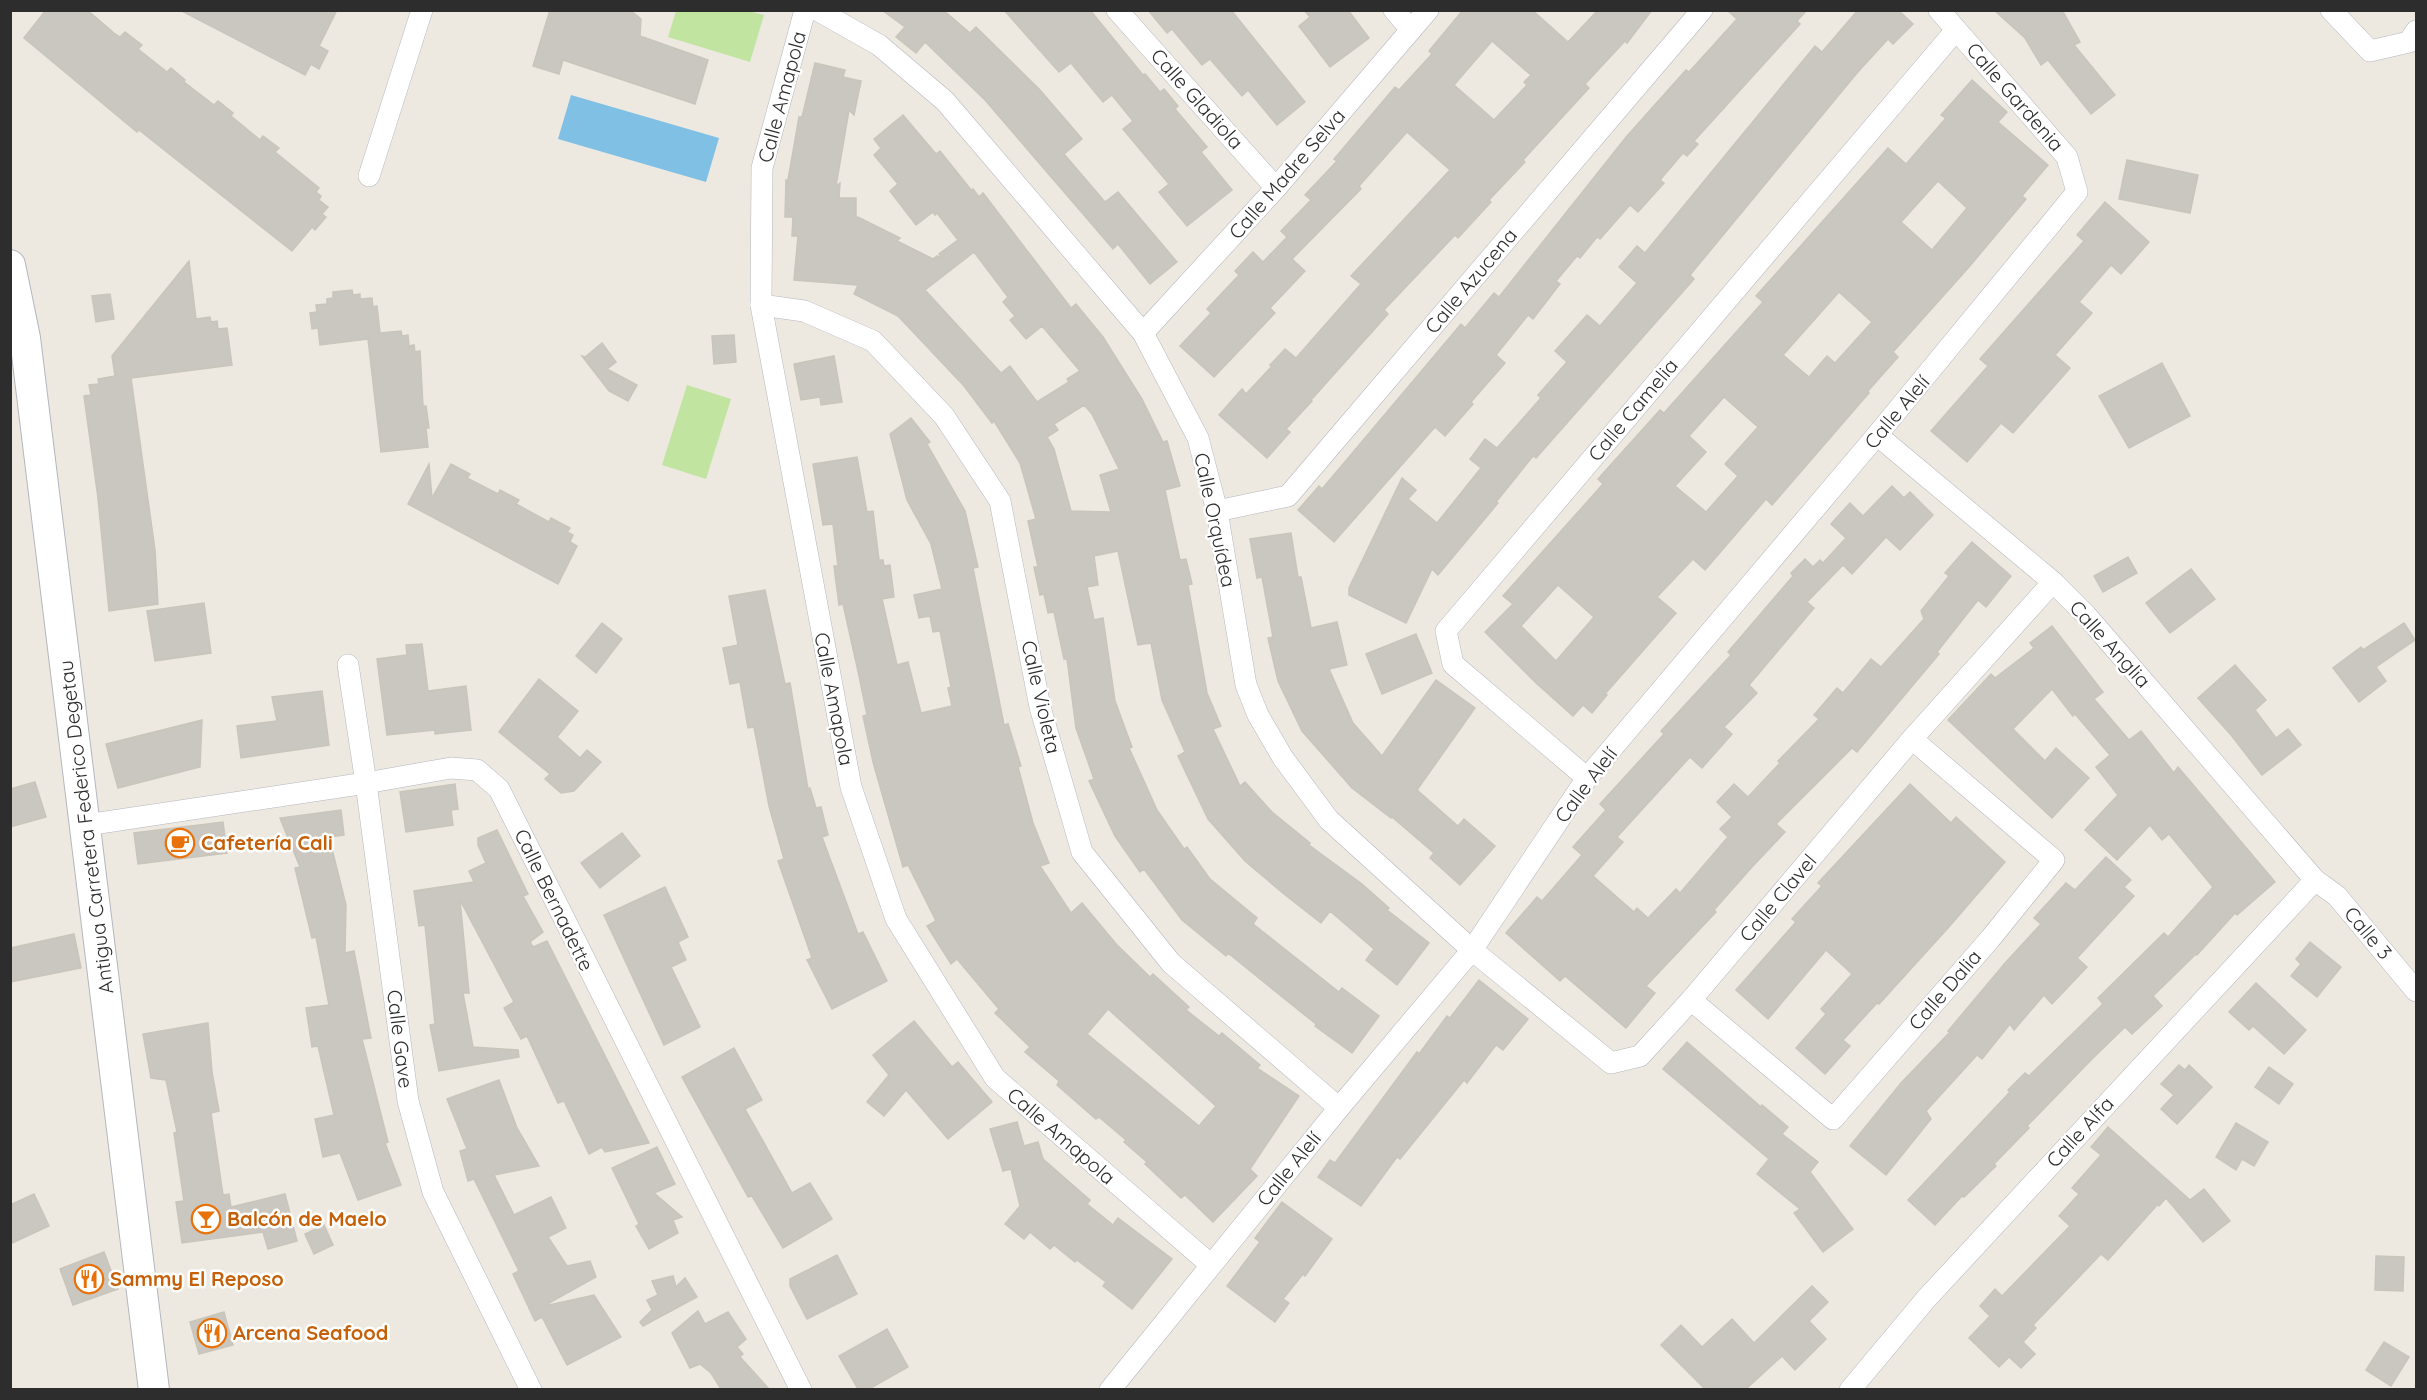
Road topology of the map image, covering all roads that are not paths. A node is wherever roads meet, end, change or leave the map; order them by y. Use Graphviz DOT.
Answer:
graph roads {
  1 [pos="422,10"];
  2 [pos="805,10"];
  3 [pos="817,10"];
  4 [pos="1117,10"];
  5 [pos="1394,10"];
  6 [pos="1428,10"];
  7 [pos="1702,10"];
  8 [pos="1939,10"];
  9 [pos="2331,10"];
  10 [pos="1412,30"];
  11 [pos="1956,30"];
  12 [pos="2416,31"];
  13 [pos="369,176"];
  14 [pos="1276,188"];
  15 [pos="2077,192"];
  16 [pos="10,265"];
  17 [pos="761,305"];
  18 [pos="16,315"];
  19 [pos="1143,333"];
  20 [pos="1877,435"];
  21 [pos="1217,511"];
  22 [pos="2053,582"];
  23 [pos="348,665"];
  24 [pos="1912,739"];
  25 [pos="1587,778"];
  26 [pos="366,783"];
  27 [pos="86,825"];
  28 [pos="2315,880"];
  29 [pos="1473,950"];
  30 [pos="2416,991"];
  31 [pos="1691,1000"];
  32 [pos="1339,1108"];
  33 [pos="1210,1265"];
  34 [pos="154,1389"];
  35 [pos="531,1389"];
  36 [pos="801,1389"];
  37 [pos="1110,1389"];
  38 [pos="1850,1389"];
  1 -- 13 [label="street"];
  2 -- 17 [label="street, Calle Amapola"];
  3 -- 19 [label="street, Calle Orquídea"];
  4 -- 14 [label="street, Calle Gladiola"];
  5 -- 10 [label="street"];
  6 -- 10 [label="street, Calle Madre Selva"];
  7 -- 21 [label="street, Calle Azucena"];
  8 -- 11 [label="street, Calle Gardenia"];
  9 -- 12 [label="street"];
  10 -- 14 [label="street, Calle Madre Selva"];
  11 -- 15 [label="street, Calle Gardenia"];
  11 -- 25 [label="street, Calle Camelia"];
  14 -- 19 [label="street, Calle Madre Selva"];
  15 -- 20 [label="street, Calle Alelí"];
  16 -- 18 [label="street, Antigua Carretera Federico Degetau"];
  17 -- 32 [label="street, Calle Violeta"];
  17 -- 33 [label="street, Calle Amapola"];
  18 -- 27 [label="street, Antigua Carretera Federico Degetau"];
  19 -- 21 [label="street, Calle Orquídea"];
  20 -- 22 [label="street, Calle Anglia"];
  20 -- 25 [label="street, Calle Alelí"];
  21 -- 29 [label="street, Calle Orquídea"];
  22 -- 24 [label="street, Calle Clavel"];
  22 -- 28 [label="street, Calle Anglia"];
  23 -- 26 [label="street, Calle Gave"];
  24 -- 31 [label="street, Calle Clavel"];
  24 -- 31 [label="street, Calle Dalia"];
  25 -- 29 [label="street, Calle Alelí"];
  26 -- 27 [label="street, Calle Bernadette"];
  26 -- 35 [label="street, Calle Gave"];
  26 -- 36 [label="street, Calle Bernadette"];
  27 -- 34 [label="street, Antigua Carretera Federico Degetau"];
  28 -- 30 [label="street, Calle 3"];
  28 -- 38 [label="street, Calle Alfa"];
  29 -- 31 [label="street, Calle Clavel"];
  29 -- 32 [label="street, Calle Alelí"];
  32 -- 33 [label="street, Calle Alelí"];
  33 -- 37 [label="street, Calle Alelí"];
}
